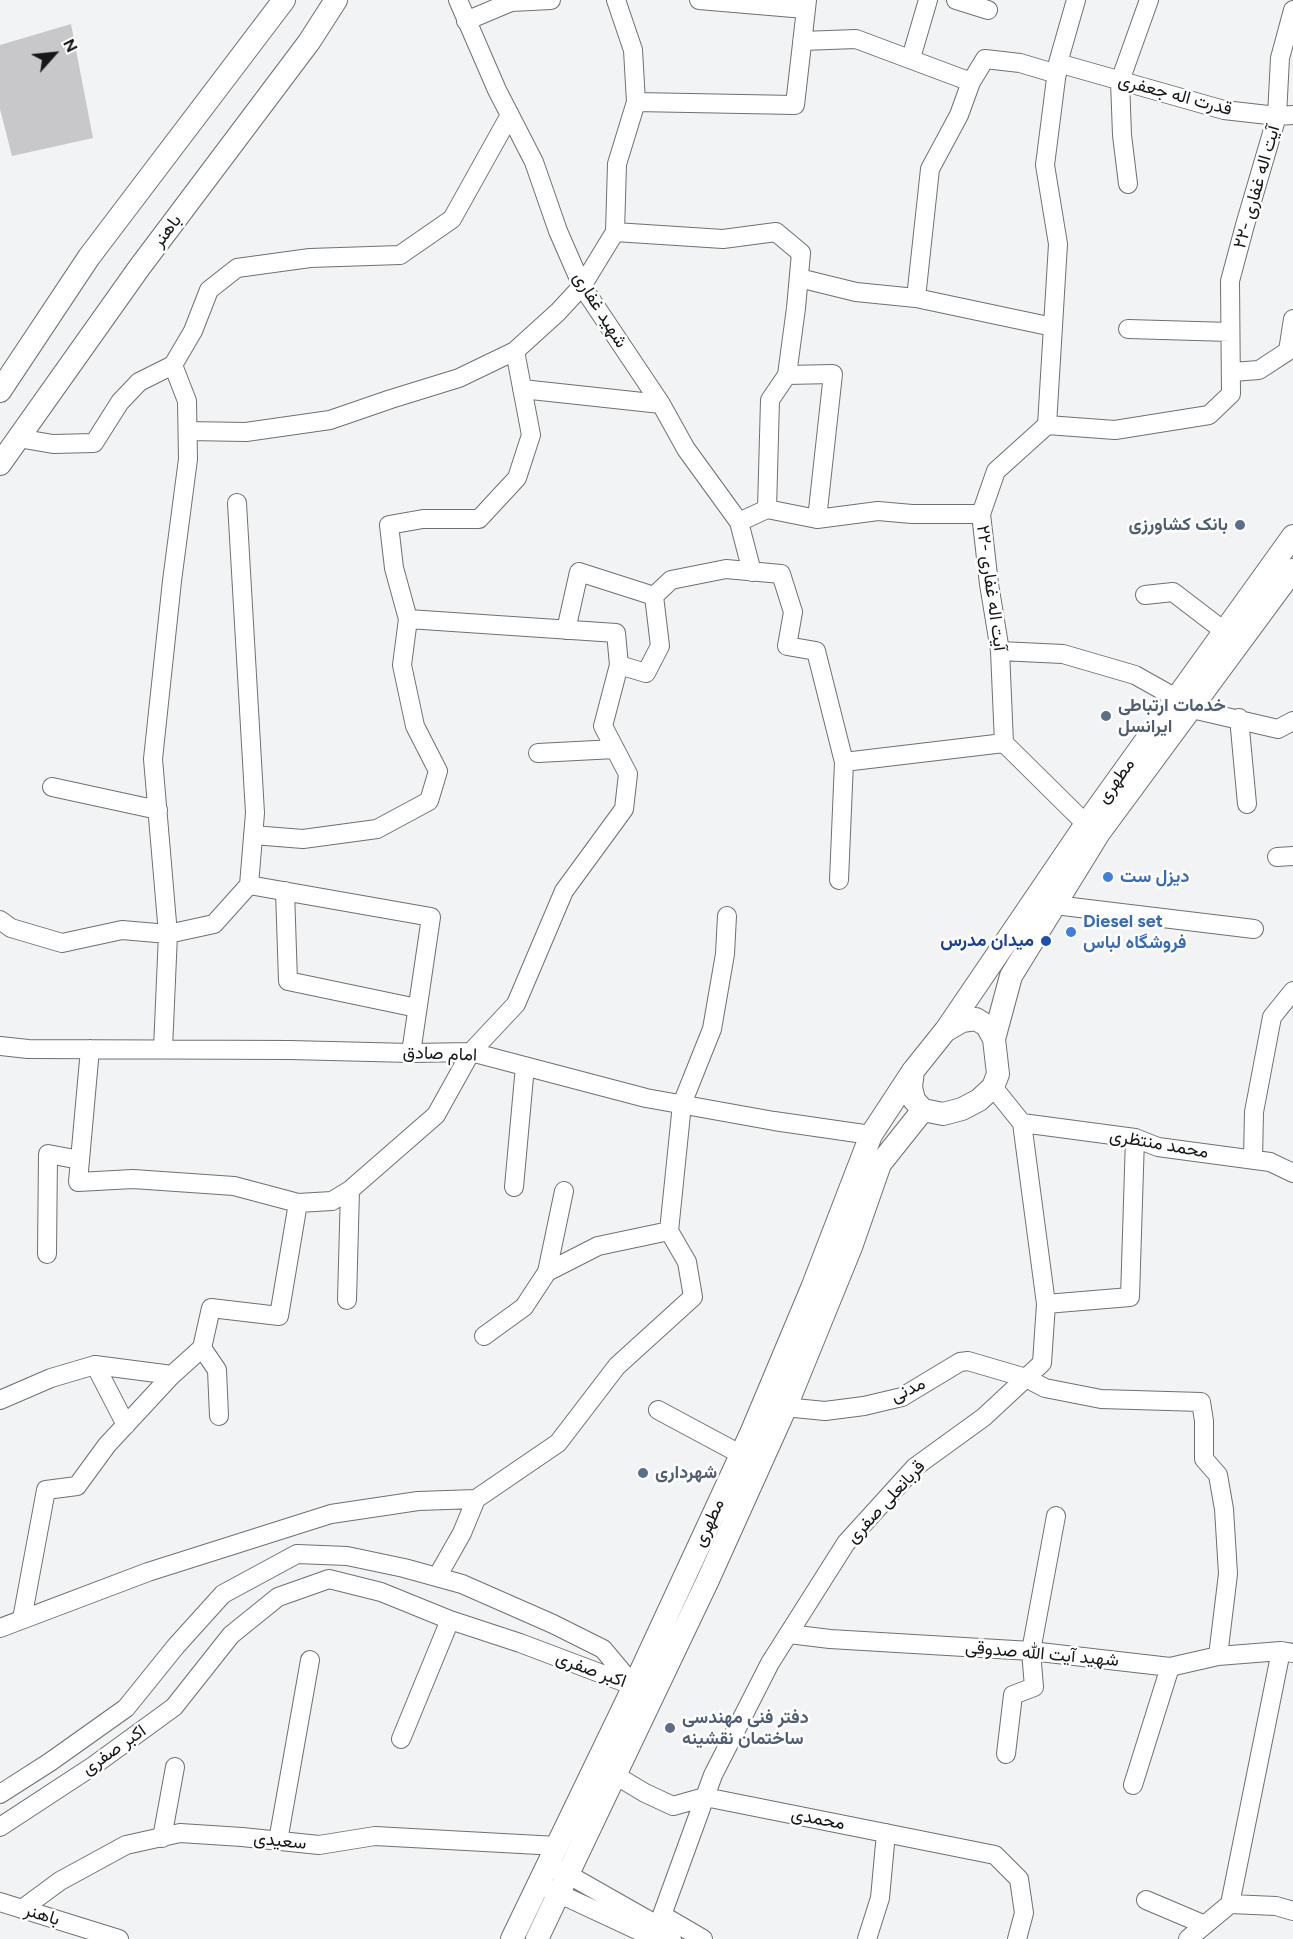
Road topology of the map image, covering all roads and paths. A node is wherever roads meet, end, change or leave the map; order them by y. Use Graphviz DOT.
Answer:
graph roads {
  1 [pos="284,0"];
  2 [pos="336,0"];
  3 [pos="458,0"];
  4 [pos="551,0"];
  5 [pos="616,0"];
  6 [pos="699,0"];
  7 [pos="928,0"];
  8 [pos="956,0"];
  9 [pos="1076,0"];
  10 [pos="1149,0"];
  11 [pos="511,1"];
  12 [pos="806,5"];
  13 [pos="988,10"];
  14 [pos="1293,10"];
  15 [pos="466,21"];
  16 [pos="802,41"];
  17 [pos="911,58"];
  18 [pos="1057,68"];
  19 [pos="1120,81"];
  20 [pos="971,82"];
  21 [pos="636,102"];
  22 [pos="510,115"];
  23 [pos="1285,116"];
  24 [pos="1128,183"];
  25 [pos="615,232"];
  26 [pos="799,278"];
  27 [pos="582,286"];
  28 [pos="916,298"];
  29 [pos="1293,319"];
  30 [pos="1053,327"];
  31 [pos="1128,329"];
  32 [pos="1230,332"];
  33 [pos="515,351"];
  34 [pos="173,365"];
  35 [pos="1232,372"];
  36 [pos="787,375"];
  37 [pos="522,389"];
  38 [pos="0,391"];
  39 [pos="661,404"];
  40 [pos="1047,425"];
  41 [pos="188,431"];
  42 [pos="18,438"];
  43 [pos="0,464"];
  44 [pos="237,503"];
  45 [pos="767,509"];
  46 [pos="981,514"];
  47 [pos="817,519"];
  48 [pos="739,522"];
  49 [pos="1293,536"];
  50 [pos="1293,570"];
  51 [pos="752,572"];
  52 [pos="1145,595"];
  53 [pos="654,596"];
  54 [pos="408,620"];
  55 [pos="566,630"];
  56 [pos="1224,631"];
  57 [pos="1000,651"];
  58 [pos="619,665"];
  59 [pos="1184,703"];
  60 [pos="1239,718"];
  61 [pos="1293,721"];
  62 [pos="1004,743"];
  63 [pos="615,749"];
  64 [pos="538,753"];
  65 [pos="844,762"];
  66 [pos="52,787"];
  67 [pos="1247,804"];
  68 [pos="158,810"];
  69 [pos="1086,824"];
  70 [pos="253,835"];
  71 [pos="839,880"];
  72 [pos="249,885"];
  73 [pos="285,891"];
  74 [pos="1055,905"];
  75 [pos="727,916"];
  76 [pos="0,920"];
  77 [pos="1254,928"];
  78 [pos="168,934"];
  79 [pos="1293,991"];
  80 [pos="417,1008"];
  81 [pos="945,1031"];
  82 [pos="994,1039"];
  83 [pos="0,1047"];
  84 [pos="90,1049"];
  85 [pos="163,1049"];
  86 [pos="471,1052"];
  87 [pos="411,1053"];
  88 [pos="525,1066"];
  89 [pos="913,1071"];
  90 [pos="993,1087"];
  91 [pos="682,1104"];
  92 [pos="923,1110"];
  93 [pos="1022,1123"];
  94 [pos="871,1135"];
  95 [pos="1135,1138"];
  96 [pos="894,1147"];
  97 [pos="80,1160"];
  98 [pos="1253,1160"];
  99 [pos="1293,1173"];
  100 [pos="514,1187"];
  101 [pos="350,1190"];
  102 [pos="564,1191"];
  103 [pos="298,1203"];
  104 [pos="669,1231"];
  105 [pos="47,1254"];
  106 [pos="547,1272"];
  107 [pos="347,1300"];
  108 [pos="1046,1304"];
  109 [pos="484,1336"];
  110 [pos="202,1348"];
  111 [pos="95,1365"];
  112 [pos="172,1375"];
  113 [pos="1026,1377"];
  114 [pos="0,1400"];
  115 [pos="763,1404"];
  116 [pos="785,1409"];
  117 [pos="658,1410"];
  118 [pos="219,1416"];
  119 [pos="126,1425"];
  120 [pos="740,1454"];
  121 [pos="476,1498"];
  122 [pos="1056,1516"];
  123 [pos="437,1577"];
  124 [pos="22,1619"];
  125 [pos="450,1620"];
  126 [pos="0,1628"];
  127 [pos="789,1634"];
  128 [pos="1031,1651"];
  129 [pos="1287,1652"];
  130 [pos="1218,1656"];
  131 [pos="310,1660"];
  132 [pos="1170,1667"];
  133 [pos="643,1690"];
  134 [pos="401,1738"];
  135 [pos="1006,1754"];
  136 [pos="175,1767"];
  137 [pos="615,1775"];
  138 [pos="1133,1785"];
  139 [pos="0,1794"];
  140 [pos="705,1797"];
  141 [pos="0,1827"];
  142 [pos="886,1833"];
  143 [pos="162,1838"];
  144 [pos="278,1841"];
  145 [pos="557,1846"];
  146 [pos="542,1875"];
  147 [pos="564,1884"];
  148 [pos="1146,1900"];
  149 [pos="0,1902"];
  150 [pos="1230,1904"];
  151 [pos="22,1909"];
  152 [pos="1293,1911"];
  153 [pos="1205,1924"];
  154 [pos="661,1932"];
  155 [pos="75,1933"];
  156 [pos="119,1939"];
  157 [pos="512,1939"];
  158 [pos="537,1939"];
  159 [pos="704,1939"];
  160 [pos="867,1939"];
  161 [pos="1017,1939"];
  162 [pos="1188,1939"];
  1 -- 38 [label="main road"];
  2 -- 42 [label="main road, باهنر"];
  3 -- 15 [label="street, شهید غفاری"];
  4 -- 11 [label="street"];
  5 -- 21 [label="street"];
  6 -- 12 [label="street"];
  7 -- 17 [label="street"];
  8 -- 13 [label="street"];
  9 -- 18 [label="street"];
  10 -- 19 [label="street"];
  11 -- 15 [label="street"];
  12 -- 16 [label="street"];
  14 -- 23 [label="street, ۲۲- آیت اله غفاری"];
  15 -- 22 [label="street, شهید غفاری"];
  16 -- 17 [label="street"];
  16 -- 21 [label="street"];
  17 -- 20 [label="street"];
  18 -- 19 [label="street, قدرت اله جعفری"];
  18 -- 20 [label="street, قدرت اله جعفری"];
  18 -- 30 [label="street"];
  19 -- 23 [label="street, قدرت اله جعفری"];
  19 -- 24 [label="street"];
  20 -- 28 [label="street"];
  21 -- 25 [label="street"];
  22 -- 27 [label="street, شهید غفاری"];
  22 -- 34 [label="street"];
  23 -- 32 [label="street, ۲۲- آیت اله غفاری"];
  25 -- 26 [label="street"];
  25 -- 27 [label="street"];
  26 -- 28 [label="street"];
  26 -- 36 [label="street"];
  27 -- 33 [label="street"];
  27 -- 39 [label="street, شهید غفاری"];
  28 -- 30 [label="street"];
  29 -- 35 [label="street"];
  30 -- 40 [label="street"];
  31 -- 32 [label="street"];
  32 -- 35 [label="street, ۲۲- آیت اله غفاری"];
  33 -- 37 [label="street"];
  33 -- 41 [label="street"];
  34 -- 41 [label="street"];
  34 -- 42 [label="street"];
  35 -- 40 [label="street, ۲۲- آیت اله غفاری"];
  36 -- 45 [label="street"];
  36 -- 47 [label="street"];
  37 -- 39 [label="street"];
  37 -- 54 [label="street"];
  39 -- 48 [label="street, شهید غفاری"];
  40 -- 46 [label="street, ۲۲- آیت اله غفاری"];
  41 -- 68 [label="street"];
  42 -- 43 [label="main road, باهنر"];
  44 -- 70 [label="street"];
  45 -- 47 [label="street"];
  45 -- 48 [label="street"];
  46 -- 47 [label="street"];
  46 -- 57 [label="street, ۲۲- آیت اله غفاری"];
  48 -- 51 [label="street, شهید غفاری"];
  49 -- 56 [label="main road, مطهری"];
  50 -- 59 [label="main road, مطهری"];
  51 -- 53 [label="street"];
  51 -- 65 [label="street"];
  52 -- 56 [label="street"];
  53 -- 55 [label="street"];
  53 -- 58 [label="street"];
  54 -- 55 [label="street"];
  54 -- 70 [label="street"];
  55 -- 58 [label="street"];
  56 -- 59 [label="main road, مطهری"];
  57 -- 59 [label="street"];
  57 -- 62 [label="street, ۲۲- آیت اله غفاری"];
  58 -- 63 [label="street"];
  59 -- 60 [label="street"];
  59 -- 69 [label="main road, مطهری"];
  59 -- 74 [label="main road, مطهری"];
  60 -- 61 [label="street"];
  60 -- 67 [label="street"];
  62 -- 65 [label="street"];
  62 -- 69 [label="street"];
  63 -- 64 [label="street"];
  63 -- 86 [label="street"];
  65 -- 71 [label="street"];
  66 -- 68 [label="street"];
  68 -- 78 [label="street"];
  69 -- 81 [label="main road, مطهری"];
  70 -- 72 [label="street"];
  72 -- 73 [label="street"];
  72 -- 78 [label="street"];
  73 -- 80 [label="street"];
  73 -- 80 [label="street"];
  74 -- 77 [label="street"];
  74 -- 82 [label="main road, مطهری"];
  75 -- 91 [label="street"];
  76 -- 78 [label="street"];
  78 -- 85 [label="street"];
  79 -- 98 [label="street"];
  80 -- 87 [label="street"];
  81 -- 82 [label="main road"];
  81 -- 89 [label="main road"];
  82 -- 90 [label="main road"];
  83 -- 84 [label="street, امام صادق"];
  84 -- 85 [label="street, امام صادق"];
  84 -- 97 [label="street"];
  85 -- 87 [label="street, امام صادق"];
  86 -- 87 [label="street, امام صادق"];
  86 -- 88 [label="street, امام صادق"];
  86 -- 101 [label="street"];
  88 -- 91 [label="street, امام صادق"];
  88 -- 100 [label="street"];
  89 -- 92 [label="main road"];
  89 -- 94 [label="main road, مطهری"];
  90 -- 92 [label="main road"];
  90 -- 93 [label="street"];
  91 -- 94 [label="street, امام صادق"];
  91 -- 104 [label="street"];
  92 -- 96 [label="main road, مطهری"];
  93 -- 95 [label="street, محمد منتظری"];
  93 -- 108 [label="street, قربانعلی صفری"];
  94 -- 96 [label="main road"];
  94 -- 115 [label="main road, مطهری"];
  95 -- 98 [label="street, محمد منتظری"];
  95 -- 108 [label="street"];
  96 -- 116 [label="main road, مطهری"];
  97 -- 103 [label="street"];
  97 -- 105 [label="street"];
  98 -- 99 [label="street, محمد منتظری"];
  101 -- 103 [label="street"];
  101 -- 107 [label="street"];
  102 -- 106 [label="street"];
  103 -- 110 [label="street"];
  104 -- 106 [label="street"];
  104 -- 121 [label="street"];
  106 -- 109 [label="street"];
  108 -- 113 [label="street, قربانعلی صفری"];
  110 -- 112 [label="street"];
  110 -- 118 [label="street"];
  111 -- 112 [label="street"];
  111 -- 114 [label="street"];
  111 -- 119 [label="street"];
  112 -- 119 [label="street"];
  113 -- 116 [label="street, مدنی"];
  113 -- 127 [label="street, قربانعلی صفری"];
  113 -- 130 [label="street, مدنی"];
  115 -- 116 [label="street, مدنی"];
  115 -- 120 [label="main road, مطهری"];
  116 -- 133 [label="main road, مطهری"];
  117 -- 120 [label="street"];
  119 -- 124 [label="street"];
  120 -- 133 [label="main road, مطهری"];
  121 -- 123 [label="street"];
  121 -- 124 [label="street"];
  122 -- 128 [label="street"];
  123 -- 133 [label="street, اکبر صفری"];
  123 -- 139 [label="street, اکبر صفری"];
  124 -- 126 [label="street"];
  125 -- 133 [label="street, اکبر صفری"];
  125 -- 134 [label="street"];
  125 -- 141 [label="street, اکبر صفری"];
  127 -- 128 [label="street, شهید آیت الله صدوقی"];
  127 -- 140 [label="street, قربانعلی صفری"];
  128 -- 132 [label="street, شهید آیت الله صدوقی"];
  128 -- 135 [label="street"];
  129 -- 130 [label="street, شهید آیت الله صدوقی"];
  129 -- 150 [label="street"];
  130 -- 132 [label="street, شهید آیت الله صدوقی"];
  131 -- 144 [label="street"];
  132 -- 138 [label="street"];
  133 -- 137 [label="main road, مطهری"];
  133 -- 145 [label="main road, مطهری"];
  136 -- 143 [label="street"];
  137 -- 140 [label="street, محمدی"];
  137 -- 147 [label="main road, مطهری"];
  140 -- 142 [label="street, محمدی"];
  140 -- 154 [label="street, قربانعلی صفری"];
  142 -- 160 [label="street"];
  142 -- 161 [label="street, محمدی"];
  143 -- 144 [label="street, سعیدی"];
  143 -- 151 [label="street, سعیدی"];
  144 -- 145 [label="street, سعیدی"];
  145 -- 146 [label="main road, مطهری"];
  146 -- 147 [label="street"];
  146 -- 157 [label="main road, مطهری"];
  147 -- 154 [label="street"];
  147 -- 158 [label="main road, مطهری"];
  148 -- 153 [label="street"];
  149 -- 151 [label="street, باهنر"];
  150 -- 152 [label="street"];
  150 -- 153 [label="street"];
  151 -- 155 [label="street, باهنر"];
  153 -- 162 [label="street"];
  154 -- 159 [label="street"];
  155 -- 156 [label="street, باهنر"];
}
